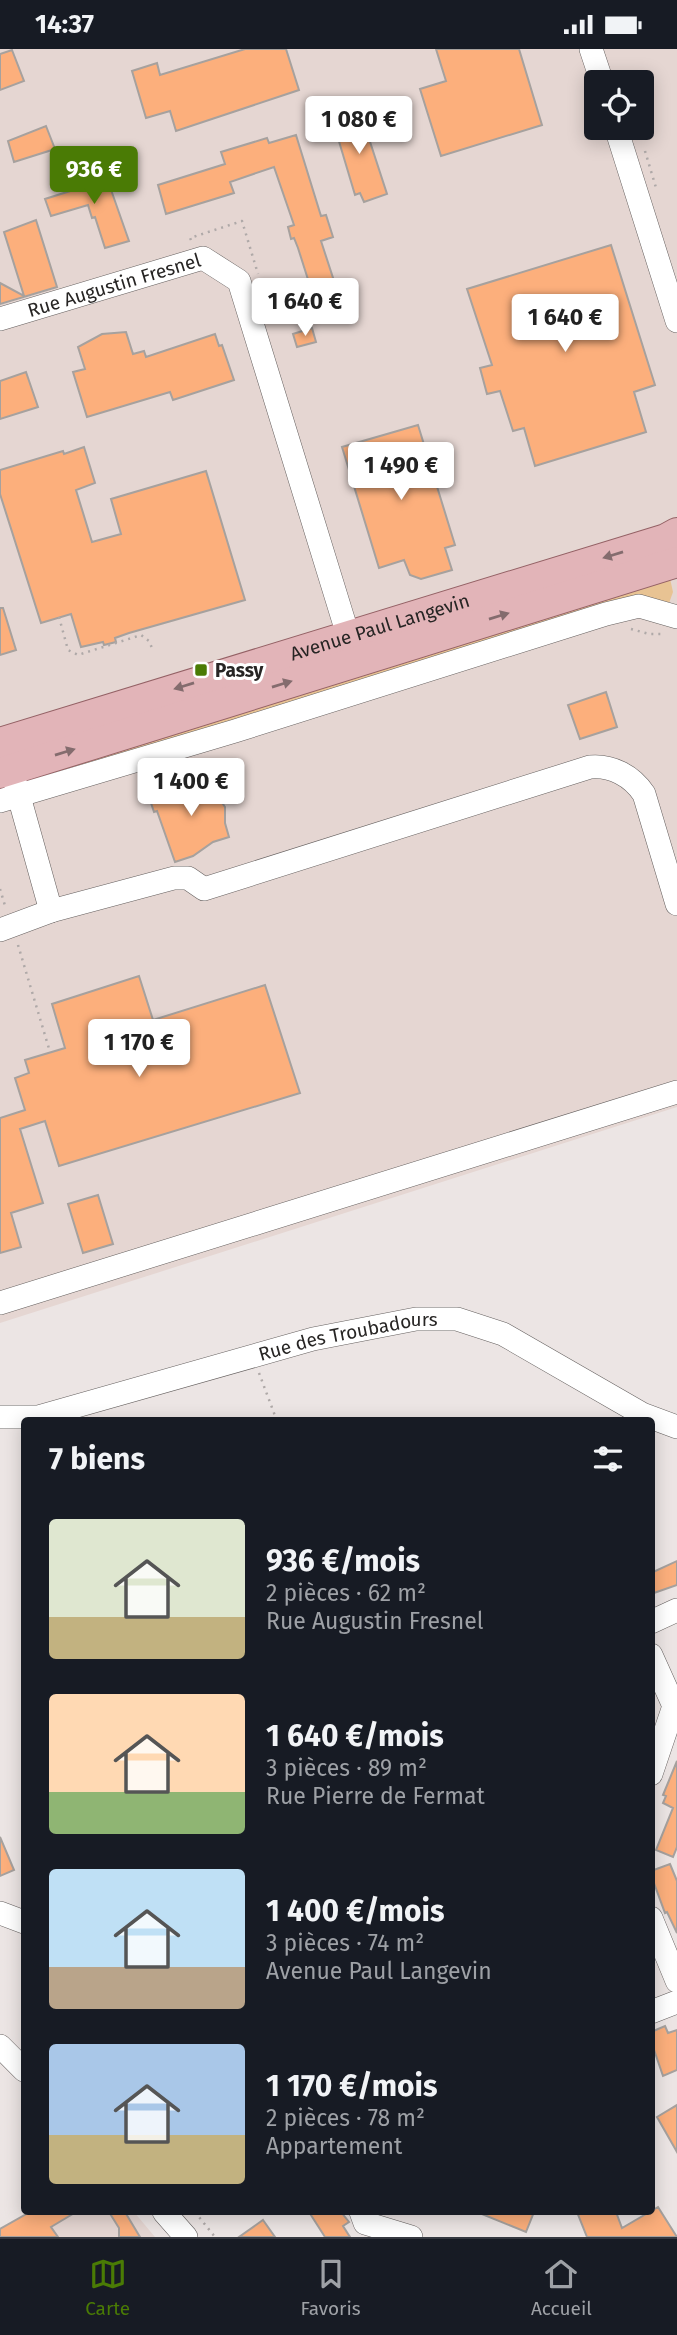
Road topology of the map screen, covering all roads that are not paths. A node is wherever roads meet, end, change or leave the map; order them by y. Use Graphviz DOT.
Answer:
graph roads {
  1 [pos="591,49"];
  2 [pos="598,70"];
  3 [pos="620,140"];
  4 [pos="0,319"];
  5 [pos="677,321"];
  6 [pos="677,533"];
  7 [pos="677,562"];
  8 [pos="677,617"];
  9 [pos="348,635"];
  10 [pos="371,656"];
  11 [pos="6,771"];
  12 [pos="677,904"];
  13 [pos="51,911"];
  14 [pos="6,928"];
  15 [pos="677,1091"];
  16 [pos="0,1303"];
  17 [pos="0,1417"];
  18 [pos="21,1417"];
  19 [pos="38,1417"];
  20 [pos="650,1417"];
  21 [pos="655,1419"];
  22 [pos="677,1427"];
  23 [pos="677,1610"];
  24 [pos="655,1620"];
  25 [pos="655,1664"];
  26 [pos="675,1714"];
  27 [pos="655,1764"];
  28 [pos="0,1913"];
  29 [pos="21,1921"];
  30 [pos="655,1928"];
  31 [pos="677,1981"];
  32 [pos="677,2002"];
  33 [pos="655,2010"];
  34 [pos="167,2215"];
  35 [pos="362,2215"];
  36 [pos="376,2232"];
  37 [pos="186,2237"];
  38 [pos="411,2237"];
  1 -- 2 [label="street"];
  3 -- 5 [label="street"];
  4 -- 9 [label="street, Rue Augustin Fresnel"];
  6 -- 9 [label="main road, Avenue Paul Langevin, one-way"];
  10 -- 7 [label="main road, Avenue Paul Langevin, one-way"];
  8 -- 11 [label="street"];
  9 -- 10 [label="street"];
  9 -- 11 [label="main road, Avenue Paul Langevin, one-way"];
  11 -- 10 [label="main road, Avenue Paul Langevin, one-way"];
  11 -- 13 [label="street"];
  12 -- 13 [label="street"];
  13 -- 14 [label="street"];
  15 -- 16 [label="street"];
  17 -- 18 [label="street, Rue des Troubadours"];
  19 -- 20 [label="street, Rue des Troubadours"];
  21 -- 22 [label="street, Rue des Troubadours"];
  23 -- 24 [label="street"];
  25 -- 26 [label="street"];
  26 -- 27 [label="street"];
  28 -- 29 [label="street"];
  30 -- 31 [label="street"];
  32 -- 33 [label="street"];
  34 -- 37 [label="street"];
  35 -- 36 [label="street"];
  36 -- 38 [label="street"];
}
